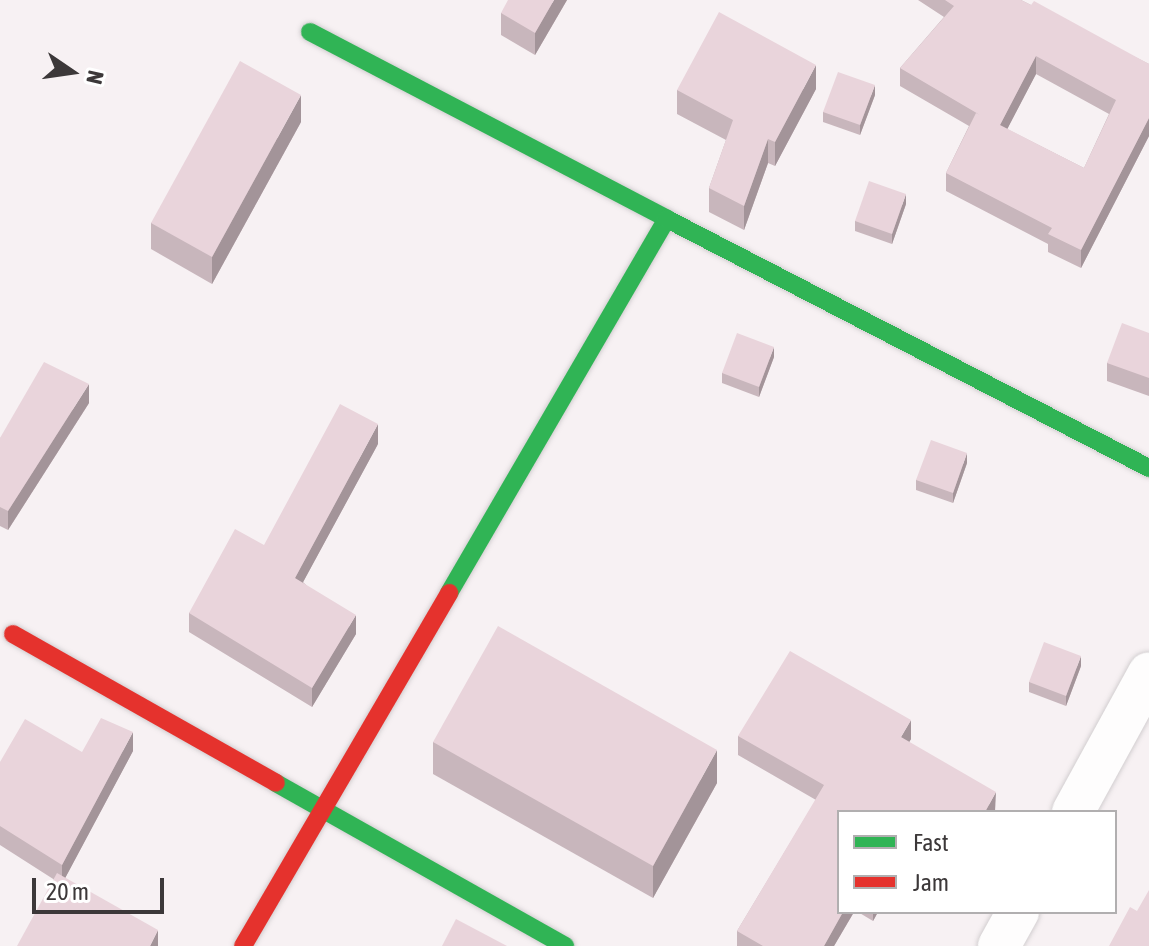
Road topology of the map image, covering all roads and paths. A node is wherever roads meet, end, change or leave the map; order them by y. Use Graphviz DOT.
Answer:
graph roads {
  1 [pos="310,32"];
  2 [pos="667,219"];
  3 [pos="1149,468"];
  4 [pos="13,634"];
  5 [pos="1149,673"];
  6 [pos="322,810"];
  7 [pos="1074,810"];
  8 [pos="1017,914"];
  9 [pos="243,946"];
  10 [pos="565,946"];
  11 [pos="999,946"];
  1 -- 2 [label="street"];
  2 -- 3 [label="street"];
  2 -- 6 [label="street"];
  4 -- 6 [label="street"];
  5 -- 7 [label="street"];
  6 -- 9 [label="street"];
  6 -- 10 [label="street"];
  8 -- 11 [label="street"];
}
